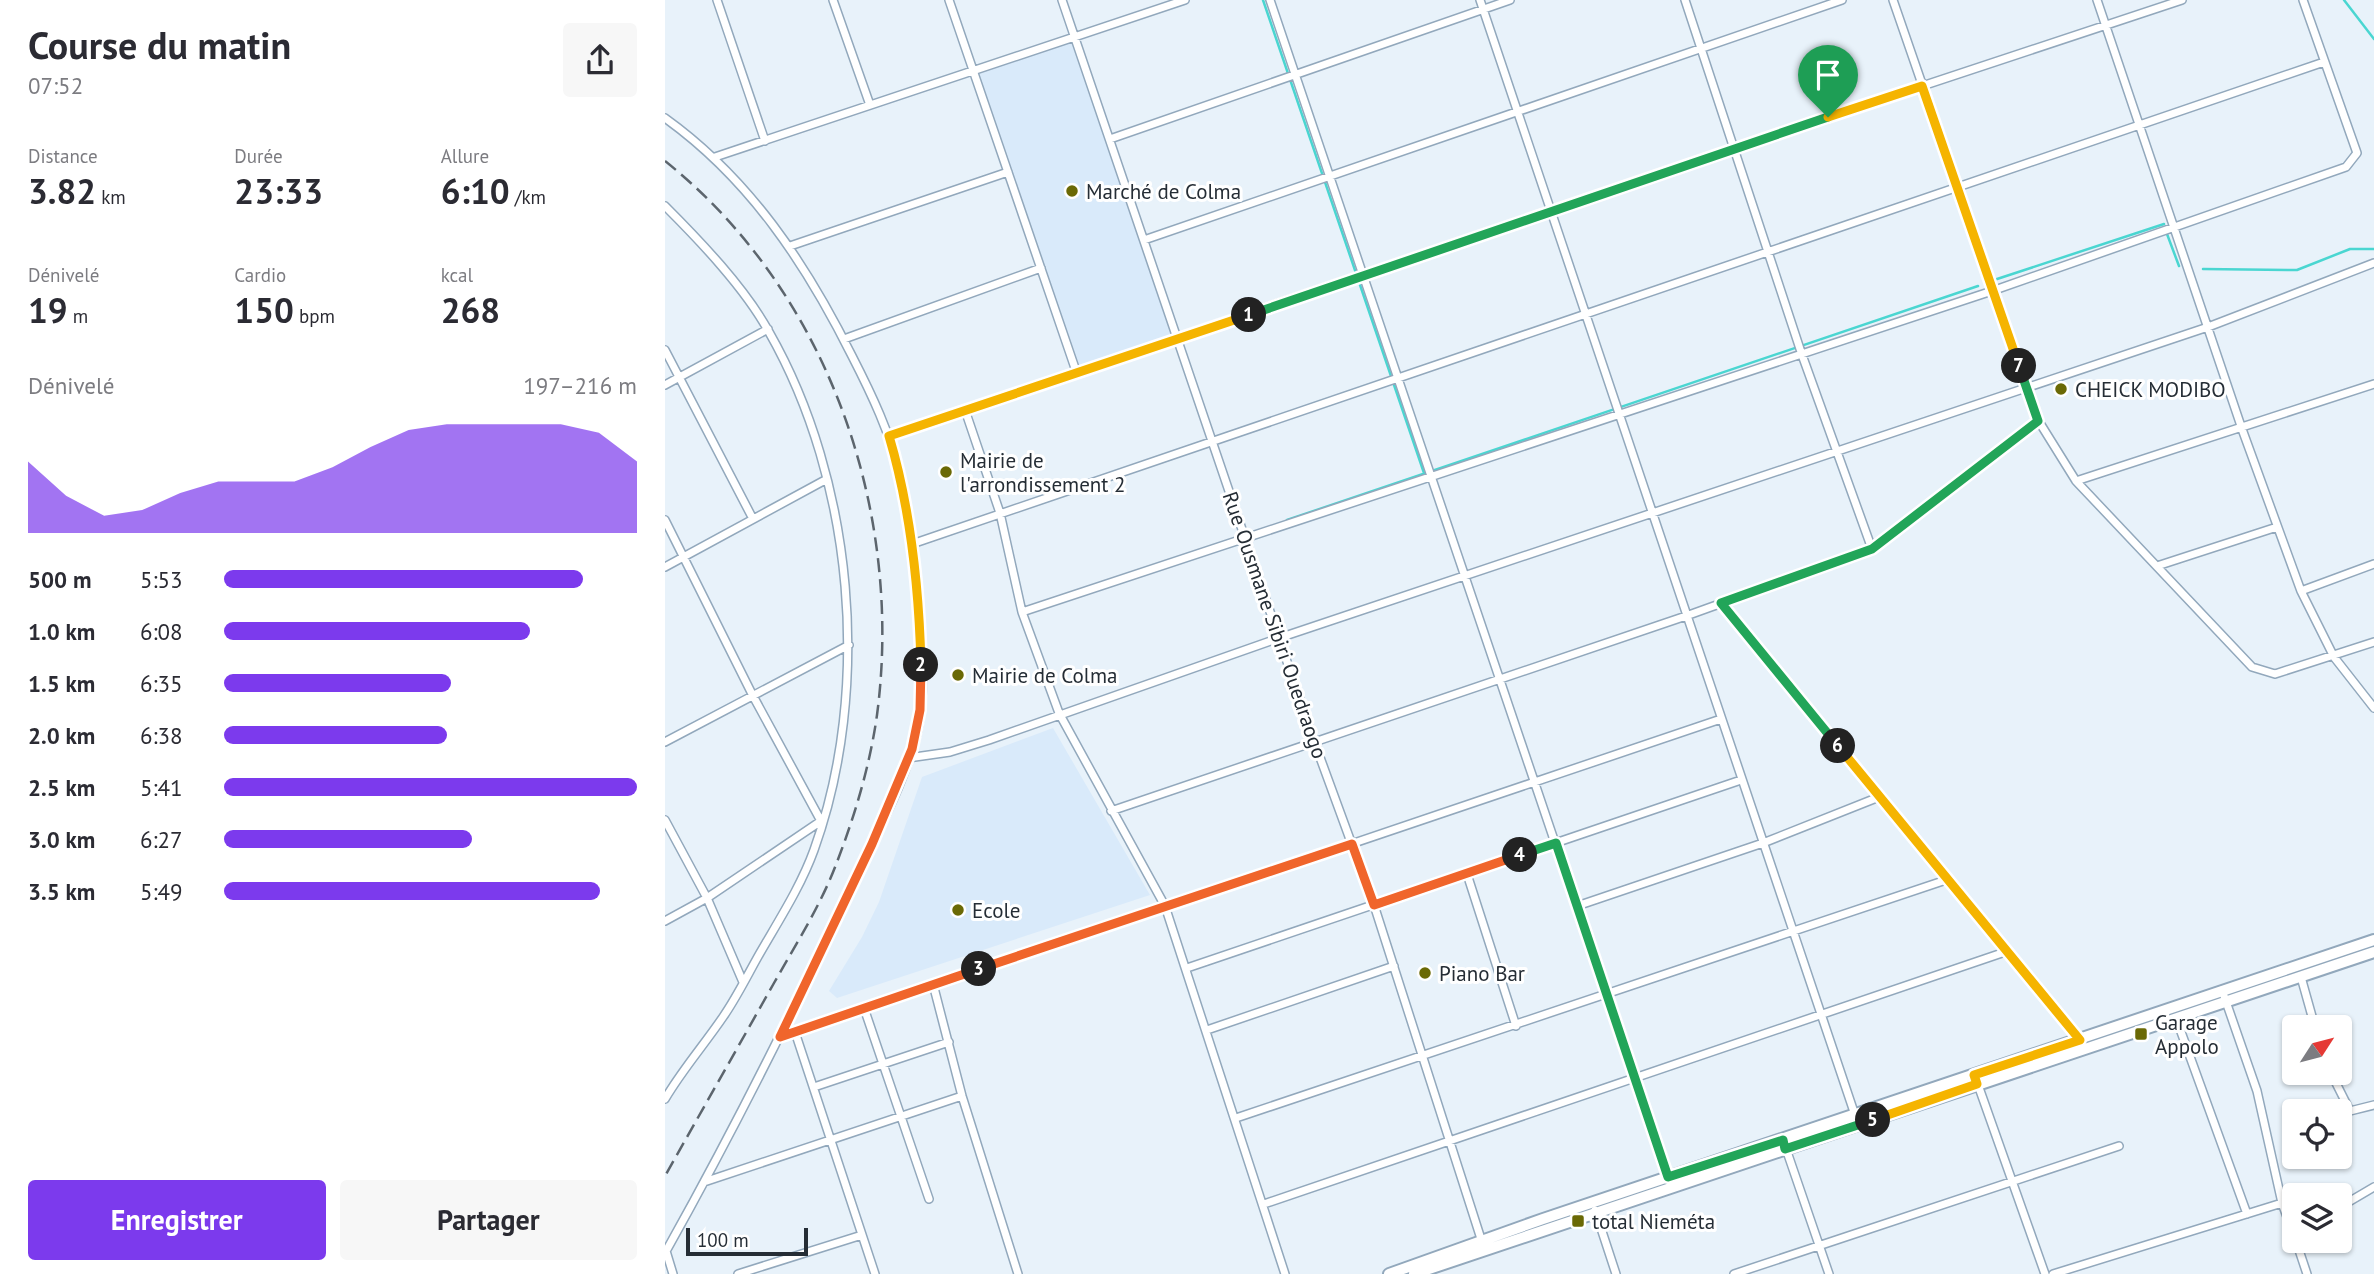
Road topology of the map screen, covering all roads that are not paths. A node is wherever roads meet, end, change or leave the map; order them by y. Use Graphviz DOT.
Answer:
graph roads {
  1 [pos="717,0"];
  2 [pos="833,0"];
  3 [pos="949,0"];
  4 [pos="1062,0"];
  5 [pos="1185,0"];
  6 [pos="1270,0"];
  7 [pos="1481,0"];
  8 [pos="1510,0"];
  9 [pos="1685,0"];
  10 [pos="1842,0"];
  11 [pos="1892,0"];
  12 [pos="2097,0"];
  13 [pos="2182,0"];
  14 [pos="2303,0"];
  15 [pos="1170,2"];
  16 [pos="1484,9"];
  17 [pos="2106,27"];
  18 [pos="1075,39"];
  19 [pos="1700,46"];
  20 [pos="2324,62"];
  21 [pos="974,72"];
  22 [pos="1296,75"];
  23 [pos="1922,86"];
  24 [pos="870,105"];
  25 [pos="1518,113"];
  26 [pos="665,118"];
  27 [pos="2140,123"];
  28 [pos="1109,139"];
  29 [pos="765,141"];
  30 [pos="1735,148"];
  31 [pos="715,157"];
  32 [pos="1008,172"];
  33 [pos="1331,178"];
  34 [pos="1957,187"];
  35 [pos="665,206"];
  36 [pos="1552,211"];
  37 [pos="2174,227"];
  38 [pos="1144,240"];
  39 [pos="790,246"];
  40 [pos="1769,252"];
  41 [pos="2374,263"];
  42 [pos="1041,268"];
  43 [pos="1364,276"];
  44 [pos="1992,291"];
  45 [pos="1585,313"];
  46 [pos="2208,327"];
  47 [pos="768,329"];
  48 [pos="1178,338"];
  49 [pos="844,339"];
  50 [pos="665,351"];
  51 [pos="1801,352"];
  52 [pos="1076,371"];
  53 [pos="1398,377"];
  54 [pos="679,378"];
  55 [pos="2374,384"];
  56 [pos="665,385"];
  57 [pos="2026,385"];
  58 [pos="965,410"];
  59 [pos="1617,414"];
  60 [pos="2038,421"];
  61 [pos="2242,429"];
  62 [pos="889,436"];
  63 [pos="1212,441"];
  64 [pos="1836,452"];
  65 [pos="827,479"];
  66 [pos="1433,479"];
  67 [pos="2076,481"];
  68 [pos="1000,513"];
  69 [pos="1654,514"];
  70 [pos="753,519"];
  71 [pos="665,520"];
  72 [pos="2277,527"];
  73 [pos="1245,539"];
  74 [pos="912,544"];
  75 [pos="1872,549"];
  76 [pos="683,557"];
  77 [pos="2374,564"];
  78 [pos="665,566"];
  79 [pos="2157,566"];
  80 [pos="1465,576"];
  81 [pos="2301,591"];
  82 [pos="1721,603"];
  83 [pos="1022,612"];
  84 [pos="1686,616"];
  85 [pos="1279,638"];
  86 [pos="2374,642"];
  87 [pos="849,645"];
  88 [pos="2334,657"];
  89 [pos="1499,680"];
  90 [pos="752,694"];
  91 [pos="2374,708"];
  92 [pos="1059,713"];
  93 [pos="1721,719"];
  94 [pos="1314,741"];
  95 [pos="665,742"];
  96 [pos="908,758"];
  97 [pos="1741,780"];
  98 [pos="1535,781"];
  99 [pos="1879,797"];
  100 [pos="1111,811"];
  101 [pos="665,820"];
  102 [pos="821,821"];
  103 [pos="1556,843"];
  104 [pos="1763,843"];
  105 [pos="1352,844"];
  106 [pos="1467,874"];
  107 [pos="1947,880"];
  108 [pos="707,898"];
  109 [pos="1374,905"];
  110 [pos="1165,906"];
  111 [pos="1577,906"];
  112 [pos="665,920"];
  113 [pos="1793,932"];
  114 [pos="2374,940"];
  115 [pos="2005,952"];
  116 [pos="2374,952"];
  117 [pos="1394,966"];
  118 [pos="1187,968"];
  119 [pos="2301,977"];
  120 [pos="743,982"];
  121 [pos="933,984"];
  122 [pos="2222,989"];
  123 [pos="1607,994"];
  124 [pos="2225,1002"];
  125 [pos="864,1008"];
  126 [pos="1821,1014"];
  127 [pos="2312,1015"];
  128 [pos="2176,1018"];
  129 [pos="1516,1026"];
  130 [pos="1207,1030"];
  131 [pos="795,1032"];
  132 [pos="780,1037"];
  133 [pos="949,1042"];
  134 [pos="2082,1045"];
  135 [pos="1422,1056"];
  136 [pos="883,1063"];
  137 [pos="1636,1077"];
  138 [pos="1976,1080"];
  139 [pos="2337,1085"];
  140 [pos="814,1087"];
  141 [pos="963,1096"];
  142 [pos="665,1099"];
  143 [pos="2374,1105"];
  144 [pos="901,1116"];
  145 [pos="1236,1118"];
  146 [pos="1856,1120"];
  147 [pos="831,1139"];
  148 [pos="1449,1140"];
  149 [pos="1784,1145"];
  150 [pos="2119,1146"];
  151 [pos="1669,1182"];
  152 [pos="703,1183"];
  153 [pos="2013,1184"];
  154 [pos="2374,1187"];
  155 [pos="929,1199"];
  156 [pos="2352,1200"];
  157 [pos="2282,1203"];
  158 [pos="1264,1204"];
  159 [pos="1594,1208"];
  160 [pos="2247,1214"];
  161 [pos="862,1235"];
  162 [pos="1818,1245"];
  163 [pos="1483,1246"];
  164 [pos="666,1252"];
  165 [pos="2300,1253"];
  166 [pos="1408,1272"];
  167 [pos="673,1274"];
  168 [pos="737,1274"];
  169 [pos="875,1274"];
  170 [pos="1018,1274"];
  171 [pos="1285,1274"];
  172 [pos="1389,1274"];
  173 [pos="1616,1274"];
  174 [pos="1734,1274"];
  175 [pos="1829,1274"];
  176 [pos="2045,1274"];
  177 [pos="2053,1274"];
  178 [pos="2307,1274"];
  1 -- 29 [label="street"];
  2 -- 24 [label="street"];
  3 -- 21 [label="street"];
  4 -- 18 [label="street, Rue Ousmane Sibiri Ouedraogo"];
  5 -- 15 [label="street"];
  6 -- 22 [label="street"];
  7 -- 16 [label="street"];
  8 -- 16 [label="street"];
  9 -- 19 [label="street"];
  10 -- 19 [label="street"];
  11 -- 23 [label="street"];
  12 -- 17 [label="street"];
  13 -- 17 [label="street"];
  14 -- 20 [label="street"];
  15 -- 18 [label="street"];
  16 -- 22 [label="street"];
  16 -- 25 [label="street"];
  17 -- 23 [label="street"];
  17 -- 27 [label="street"];
  18 -- 21 [label="street"];
  18 -- 28 [label="street, Rue Ousmane Sibiri Ouedraogo"];
  19 -- 25 [label="street"];
  19 -- 30 [label="street"];
  20 -- 27 [label="street"];
  20 -- 37 [label="street"];
  21 -- 24 [label="street"];
  21 -- 32 [label="street"];
  22 -- 28 [label="street"];
  22 -- 33 [label="street"];
  23 -- 30 [label="street"];
  23 -- 34 [label="street"];
  24 -- 29 [label="street"];
  25 -- 33 [label="street"];
  25 -- 36 [label="street"];
  26 -- 31 [label="street"];
  27 -- 34 [label="street"];
  27 -- 37 [label="street"];
  28 -- 38 [label="street, Rue Ousmane Sibiri Ouedraogo"];
  29 -- 31 [label="street"];
  30 -- 36 [label="street"];
  30 -- 40 [label="street"];
  31 -- 39 [label="street"];
  32 -- 39 [label="street"];
  32 -- 42 [label="street"];
  33 -- 38 [label="street"];
  33 -- 43 [label="street"];
  34 -- 40 [label="street"];
  34 -- 44 [label="street"];
  35 -- 47 [label="street"];
  36 -- 43 [label="street"];
  36 -- 45 [label="street"];
  37 -- 44 [label="street"];
  37 -- 46 [label="street"];
  38 -- 48 [label="street, Rue Ousmane Sibiri Ouedraogo"];
  39 -- 49 [label="street"];
  40 -- 45 [label="street"];
  40 -- 51 [label="street"];
  41 -- 46 [label="street"];
  42 -- 49 [label="street"];
  42 -- 52 [label="street"];
  43 -- 48 [label="street"];
  43 -- 53 [label="street"];
  44 -- 51 [label="street"];
  44 -- 57 [label="street"];
  45 -- 53 [label="street"];
  45 -- 59 [label="street"];
  46 -- 57 [label="street"];
  46 -- 61 [label="street"];
  47 -- 54 [label="street"];
  47 -- 65 [label="street"];
  48 -- 52 [label="street"];
  48 -- 63 [label="street, Rue Ousmane Sibiri Ouedraogo"];
  49 -- 62 [label="street"];
  50 -- 54 [label="street"];
  51 -- 59 [label="street"];
  51 -- 64 [label="street"];
  52 -- 58 [label="street"];
  53 -- 63 [label="street"];
  53 -- 66 [label="street"];
  54 -- 56 [label="street"];
  54 -- 70 [label="street"];
  55 -- 61 [label="street"];
  57 -- 60 [label="street"];
  57 -- 64 [label="street"];
  58 -- 62 [label="street"];
  58 -- 68 [label="street"];
  59 -- 66 [label="street"];
  59 -- 69 [label="street"];
  60 -- 67 [label="street"];
  60 -- 75 [label="street"];
  61 -- 67 [label="street"];
  61 -- 72 [label="street"];
  62 -- 74 [label="street"];
  63 -- 68 [label="street"];
  63 -- 73 [label="street, Rue Ousmane Sibiri Ouedraogo"];
  64 -- 69 [label="street"];
  64 -- 75 [label="street"];
  65 -- 70 [label="street"];
  65 -- 87 [label="street"];
  66 -- 73 [label="street"];
  66 -- 80 [label="street"];
  67 -- 79 [label="street"];
  68 -- 74 [label="street"];
  68 -- 83 [label="street"];
  69 -- 80 [label="street"];
  69 -- 84 [label="street"];
  70 -- 76 [label="street"];
  71 -- 76 [label="street"];
  72 -- 79 [label="street"];
  72 -- 81 [label="street"];
  73 -- 83 [label="street"];
  73 -- 85 [label="street, Rue Ousmane Sibiri Ouedraogo"];
  74 -- 96 [label="street"];
  75 -- 82 [label="street"];
  76 -- 78 [label="street"];
  76 -- 90 [label="street"];
  77 -- 81 [label="street"];
  79 -- 88 [label="street"];
  80 -- 85 [label="street"];
  80 -- 89 [label="street"];
  81 -- 88 [label="street"];
  82 -- 84 [label="street"];
  82 -- 99 [label="street"];
  83 -- 92 [label="street"];
  84 -- 89 [label="street"];
  84 -- 93 [label="street"];
  85 -- 92 [label="street"];
  85 -- 94 [label="street, Rue Ousmane Sibiri Ouedraogo"];
  86 -- 88 [label="street"];
  87 -- 90 [label="street"];
  87 -- 102 [label="street"];
  88 -- 91 [label="street"];
  89 -- 94 [label="street"];
  89 -- 98 [label="street"];
  90 -- 95 [label="street"];
  90 -- 102 [label="street"];
  92 -- 96 [label="street"];
  92 -- 100 [label="street"];
  93 -- 97 [label="street"];
  93 -- 98 [label="street"];
  94 -- 100 [label="street"];
  94 -- 105 [label="street, Rue Ousmane Sibiri Ouedraogo"];
  96 -- 132 [label="street"];
  97 -- 103 [label="street"];
  97 -- 104 [label="street"];
  98 -- 103 [label="street"];
  98 -- 105 [label="street"];
  99 -- 104 [label="street"];
  99 -- 107 [label="street"];
  100 -- 110 [label="street"];
  101 -- 108 [label="street"];
  102 -- 108 [label="street"];
  102 -- 120 [label="street"];
  103 -- 106 [label="street"];
  103 -- 111 [label="street"];
  104 -- 111 [label="street"];
  104 -- 113 [label="street"];
  105 -- 109 [label="street, Rue Ousmane Sibiri Ouedraogo"];
  105 -- 110 [label="street"];
  106 -- 109 [label="street"];
  106 -- 129 [label="street"];
  107 -- 113 [label="street"];
  107 -- 115 [label="street"];
  108 -- 112 [label="street"];
  108 -- 120 [label="street"];
  109 -- 117 [label="street, Rue Ousmane Sibiri Ouedraogo"];
  109 -- 118 [label="street"];
  110 -- 118 [label="street"];
  110 -- 121 [label="street"];
  111 -- 123 [label="street"];
  113 -- 123 [label="street"];
  113 -- 126 [label="street"];
  114 -- 122 [label="main road"];
  115 -- 126 [label="street"];
  115 -- 134 [label="street"];
  116 -- 119 [label="main road"];
  117 -- 130 [label="street"];
  117 -- 135 [label="street, Rue Ousmane Sibiri Ouedraogo"];
  118 -- 130 [label="street"];
  119 -- 124 [label="main road"];
  119 -- 127 [label="street"];
  120 -- 142 [label="street"];
  121 -- 125 [label="street"];
  121 -- 133 [label="street"];
  122 -- 124 [label="street"];
  122 -- 134 [label="main road"];
  123 -- 129 [label="street"];
  123 -- 137 [label="street"];
  124 -- 128 [label="main road"];
  124 -- 157 [label="street"];
  125 -- 131 [label="street"];
  125 -- 136 [label="street"];
  126 -- 137 [label="street"];
  126 -- 146 [label="street"];
  128 -- 134 [label="main road"];
  128 -- 160 [label="street"];
  129 -- 135 [label="street"];
  130 -- 145 [label="street"];
  131 -- 132 [label="street"];
  131 -- 140 [label="street"];
  132 -- 152 [label="street"];
  133 -- 136 [label="street"];
  133 -- 141 [label="street"];
  134 -- 138 [label="main road"];
  135 -- 145 [label="street"];
  135 -- 148 [label="street, Rue Ousmane Sibiri Ouedraogo"];
  136 -- 140 [label="street"];
  136 -- 144 [label="street"];
  137 -- 148 [label="street"];
  137 -- 151 [label="street"];
  138 -- 146 [label="main road"];
  138 -- 153 [label="street"];
  139 -- 143 [label="street"];
  140 -- 147 [label="street"];
  141 -- 144 [label="street"];
  141 -- 170 [label="street"];
  144 -- 147 [label="street"];
  144 -- 155 [label="street"];
  145 -- 158 [label="street"];
  146 -- 149 [label="main road"];
  147 -- 152 [label="street"];
  147 -- 161 [label="street"];
  148 -- 158 [label="street"];
  148 -- 163 [label="street, Rue Ousmane Sibiri Ouedraogo"];
  149 -- 151 [label="main road"];
  149 -- 162 [label="street"];
  150 -- 153 [label="street"];
  151 -- 159 [label="main road"];
  152 -- 164 [label="street"];
  153 -- 162 [label="street"];
  153 -- 176 [label="street"];
  154 -- 156 [label="street"];
  157 -- 160 [label="street"];
  158 -- 171 [label="street"];
  159 -- 163 [label="main road"];
  159 -- 173 [label="street"];
  160 -- 177 [label="street"];
  161 -- 168 [label="street"];
  161 -- 169 [label="street"];
  162 -- 174 [label="street"];
  162 -- 175 [label="street"];
  163 -- 166 [label="main road"];
  164 -- 167 [label="street"];
  165 -- 178 [label="street"];
  166 -- 172 [label="main road"];
}
